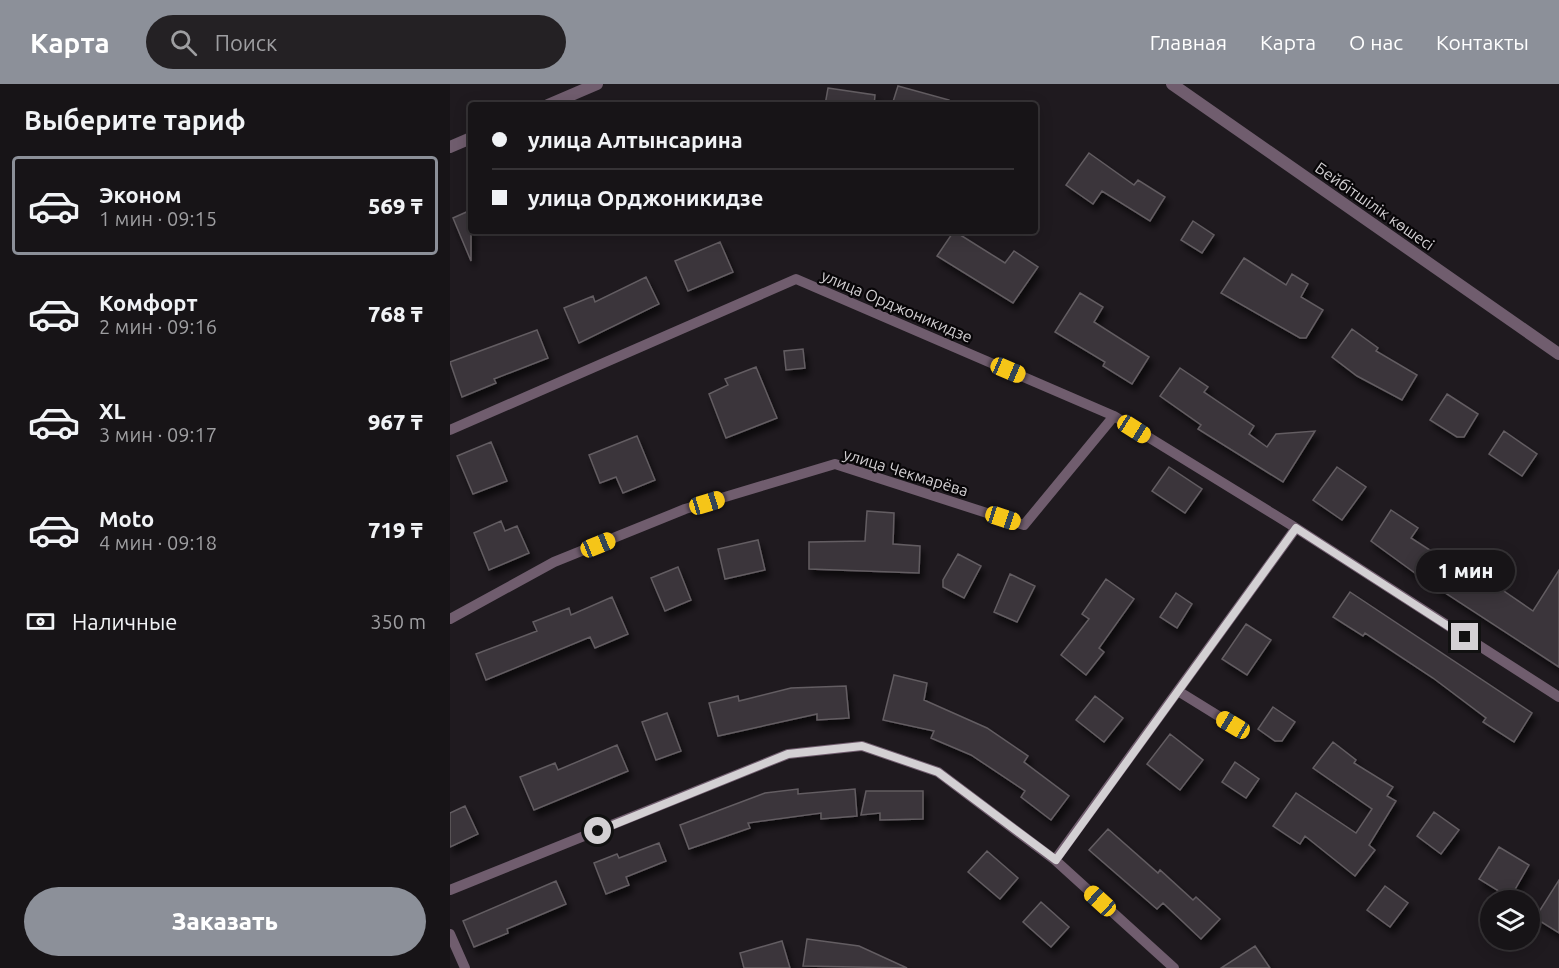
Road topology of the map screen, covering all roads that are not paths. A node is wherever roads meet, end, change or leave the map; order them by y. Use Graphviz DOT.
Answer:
graph roads {
  1 [pos="597,84"];
  2 [pos="1172,84"];
  3 [pos="555,102"];
  4 [pos="468,139"];
  5 [pos="450,147"];
  6 [pos="1559,354"];
  7 [pos="1114,416"];
  8 [pos="450,430"];
  9 [pos="1296,528"];
  10 [pos="450,619"];
  11 [pos="1178,691"];
  12 [pos="1559,697"];
  13 [pos="1233,725"];
  14 [pos="1056,860"];
  15 [pos="450,890"];
  16 [pos="450,934"];
  17 [pos="465,968"];
  18 [pos="1174,968"];
  1 -- 3 [label="street"];
  2 -- 6 [label="street, Бейбітшілік көшесі"];
  4 -- 5 [label="street"];
  7 -- 8 [label="lane, улица Орджоникидзе"];
  7 -- 9 [label="lane, улица Орджоникидзе"];
  7 -- 10 [label="lane, улица Чекмарёва"];
  9 -- 11 [label="lane"];
  9 -- 12 [label="lane, улица Орджоникидзе"];
  11 -- 13 [label="lane"];
  11 -- 14 [label="lane"];
  14 -- 15 [label="lane"];
  14 -- 18 [label="lane"];
  16 -- 17 [label="lane"];
}
